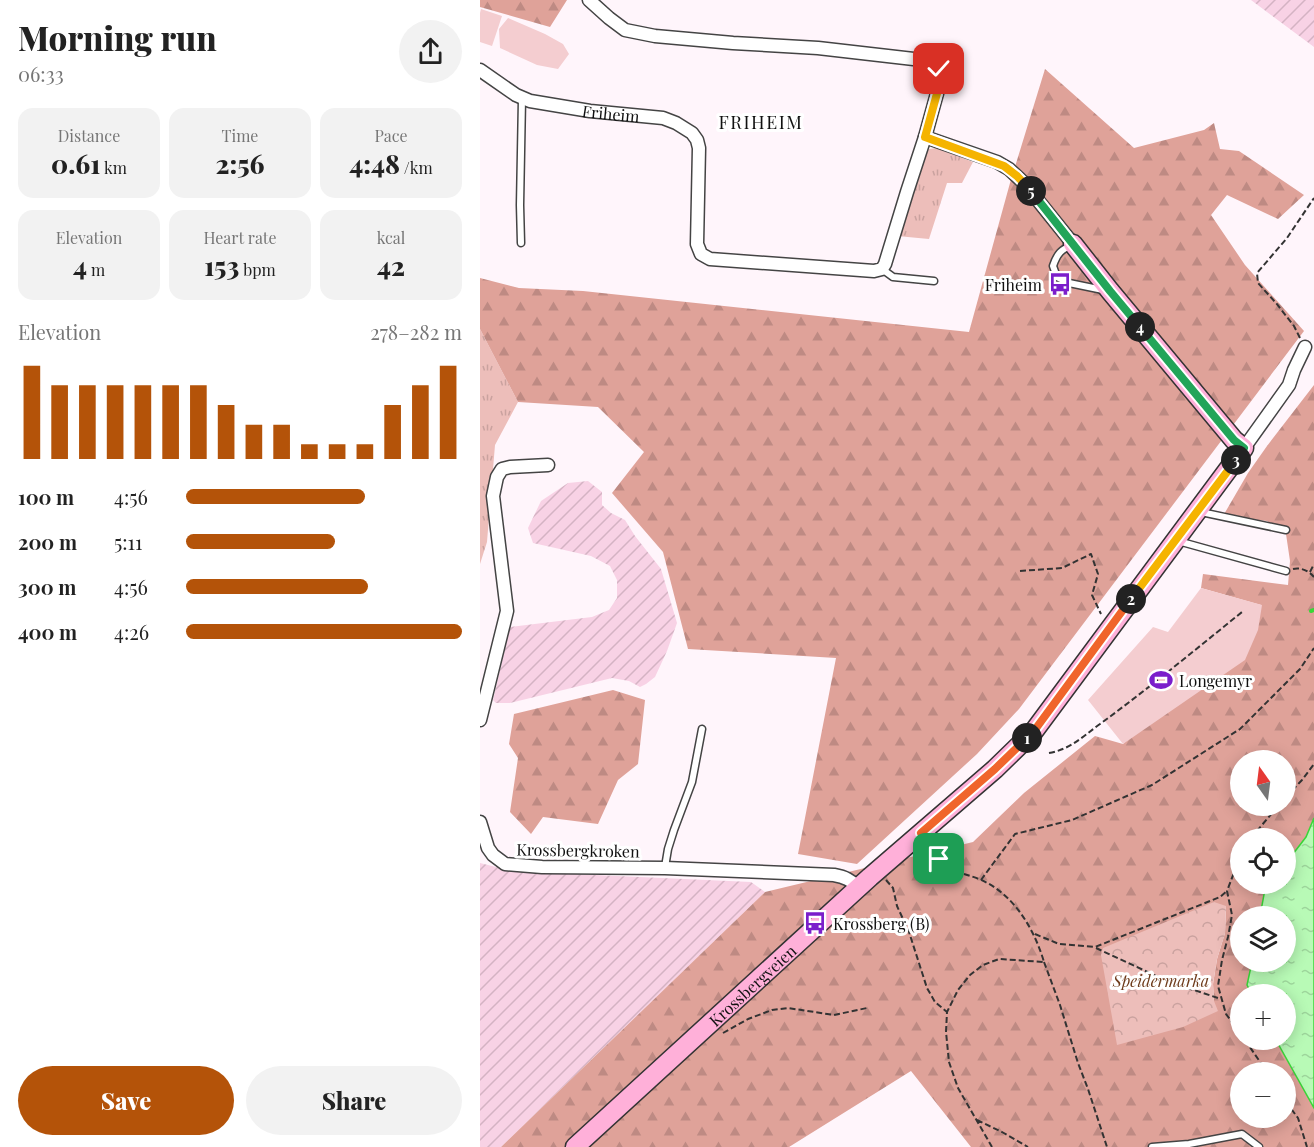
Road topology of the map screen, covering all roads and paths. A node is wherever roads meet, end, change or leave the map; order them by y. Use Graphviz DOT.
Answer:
graph roads {
  1 [pos="589,0"];
  2 [pos="480,70"];
  3 [pos="522,99"];
  4 [pos="925,137"];
  5 [pos="1314,198"];
  6 [pos="521,243"];
  7 [pos="1073,244"];
  8 [pos="882,268"];
  9 [pos="934,281"];
  10 [pos="1110,291"];
  11 [pos="1305,347"];
  12 [pos="1244,448"];
  13 [pos="549,465"];
  14 [pos="1197,511"];
  15 [pos="1287,530"];
  16 [pos="1174,540"];
  17 [pos="1314,564"];
  18 [pos="1020,571"];
  19 [pos="1286,571"];
  20 [pos="1310,572"];
  21 [pos="1314,577"];
  22 [pos="1242,612"];
  23 [pos="1112,626"];
  24 [pos="1314,648"];
  25 [pos="480,720"];
  26 [pos="702,729"];
  27 [pos="1049,753"];
  28 [pos="1314,764"];
  29 [pos="1296,786"];
  30 [pos="1270,816"];
  31 [pos="480,822"];
  32 [pos="1259,828"];
  33 [pos="926,840"];
  34 [pos="664,868"];
  35 [pos="884,878"];
  36 [pos="981,880"];
  37 [pos="1230,883"];
  38 [pos="859,888"];
  39 [pos="1227,891"];
  40 [pos="1035,934"];
  41 [pos="1095,947"];
  42 [pos="1044,962"];
  43 [pos="1221,999"];
  44 [pos="867,1008"];
  45 [pos="947,1012"];
  46 [pos="1230,1019"];
  47 [pos="698,1036"];
  48 [pos="1296,1115"];
  49 [pos="977,1120"];
  50 [pos="575,1147"];
  51 [pos="992,1147"];
  52 [pos="1028,1147"];
  53 [pos="1107,1147"];
  54 [pos="1152,1147"];
  55 [pos="1259,1147"];
  56 [pos="1307,1147"];
  1 -- 4 [label="street"];
  2 -- 3 [label="street, Friheim"];
  3 -- 6 [label="lane"];
  3 -- 8 [label="street, Friheim"];
  4 -- 7 [label="street"];
  4 -- 8 [label="street"];
  5 -- 11 [label="path"];
  7 -- 10 [label="street"];
  7 -- 10 [label="lane"];
  8 -- 9 [label="lane, Friheim"];
  10 -- 12 [label="street"];
  11 -- 12 [label="street, Krossbergveien"];
  12 -- 14 [label="street, Krossbergveien"];
  13 -- 25 [label="street"];
  14 -- 15 [label="lane"];
  14 -- 16 [label="street, Krossbergveien"];
  16 -- 19 [label="lane"];
  16 -- 23 [label="street, Krossbergveien"];
  17 -- 20 [label="path"];
  18 -- 23 [label="path"];
  19 -- 20 [label="path"];
  20 -- 21 [label="path"];
  22 -- 27 [label="path"];
  23 -- 33 [label="street, Krossbergveien"];
  24 -- 36 [label="path"];
  26 -- 34 [label="lane"];
  28 -- 29 [label="path"];
  30 -- 32 [label="path"];
  31 -- 34 [label="street, Krossbergkroken"];
  33 -- 36 [label="path"];
  33 -- 38 [label="street, Krossbergveien"];
  34 -- 38 [label="street, Krossbergkroken"];
  35 -- 45 [label="path"];
  36 -- 40 [label="path"];
  37 -- 39 [label="path"];
  38 -- 47 [label="street, Krossbergveien"];
  39 -- 41 [label="path"];
  39 -- 43 [label="path"];
  40 -- 41 [label="path"];
  40 -- 42 [label="path"];
  41 -- 43 [label="path"];
  42 -- 45 [label="path"];
  42 -- 53 [label="path"];
  43 -- 46 [label="path"];
  44 -- 47 [label="path"];
  45 -- 49 [label="path"];
  47 -- 50 [label="street, Krossbergveien"];
  48 -- 56 [label="path"];
  49 -- 51 [label="path"];
  49 -- 52 [label="path"];
  54 -- 55 [label="lane"];
}
